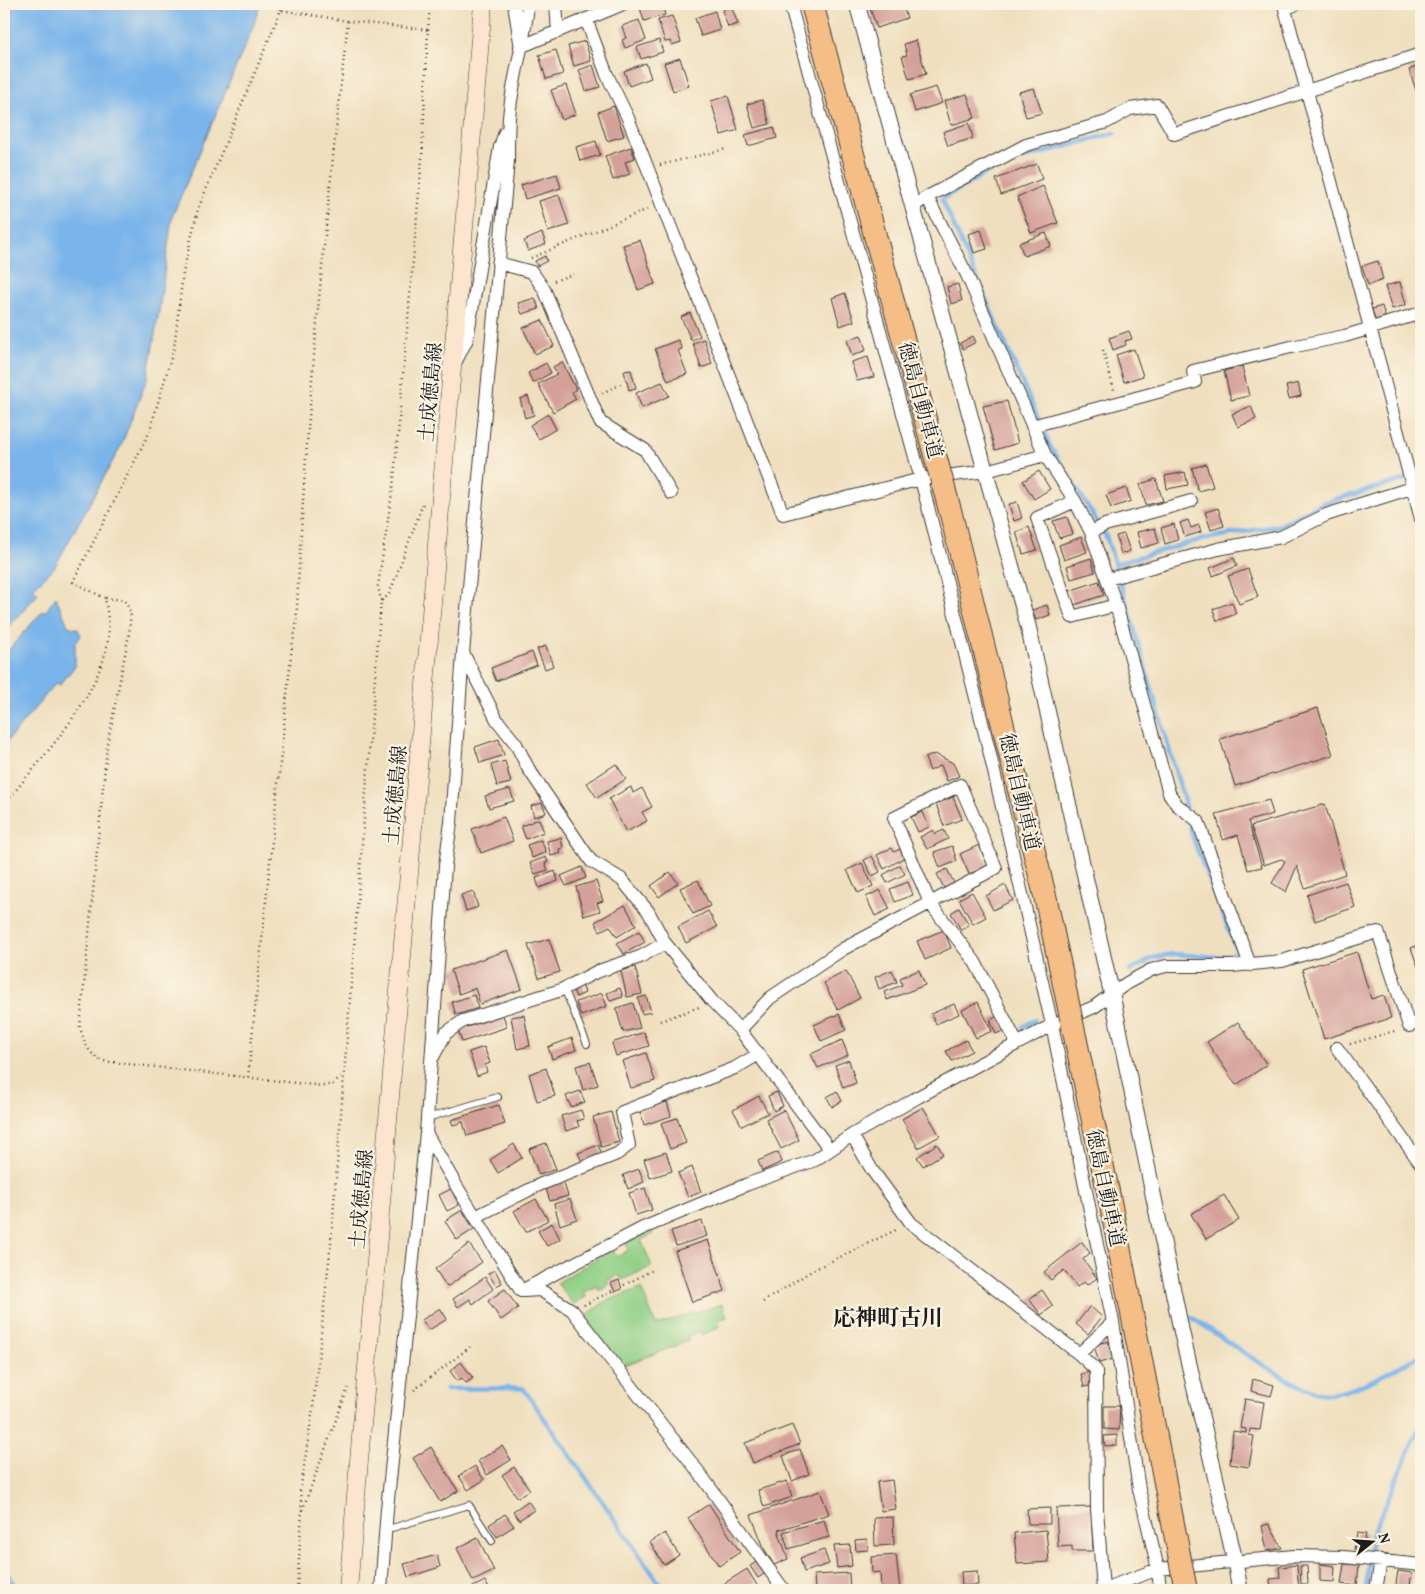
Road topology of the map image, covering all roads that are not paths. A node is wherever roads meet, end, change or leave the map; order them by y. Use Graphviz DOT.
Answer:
graph roads {
  1 [pos="483,4"];
  2 [pos="514,4"];
  3 [pos="528,4"];
  4 [pos="556,4"];
  5 [pos="623,4"];
  6 [pos="790,4"];
  7 [pos="812,4"];
  8 [pos="857,4"];
  9 [pos="1291,5"];
  10 [pos="586,19"];
  11 [pos="558,32"];
  12 [pos="520,46"];
  13 [pos="1421,54"];
  14 [pos="1308,91"];
  15 [pos="509,117"];
  16 [pos="927,197"];
  17 [pos="912,207"];
  18 [pos="502,264"];
  19 [pos="1421,313"];
  20 [pos="1370,328"];
  21 [pos="453,366"];
  22 [pos="1038,425"];
  23 [pos="1044,455"];
  24 [pos="986,471"];
  25 [pos="921,479"];
  26 [pos="1413,482"];
  27 [pos="671,493"];
  28 [pos="1191,501"];
  29 [pos="1075,502"];
  30 [pos="1421,519"];
  31 [pos="1098,529"];
  32 [pos="1115,577"];
  33 [pos="1116,605"];
  34 [pos="463,653"];
  35 [pos="930,902"];
  36 [pos="665,943"];
  37 [pos="1250,965"];
  38 [pos="564,988"];
  39 [pos="1112,995"];
  40 [pos="1421,1021"];
  41 [pos="1052,1024"];
  42 [pos="740,1030"];
  43 [pos="587,1044"];
  44 [pos="1017,1044"];
  45 [pos="1337,1048"];
  46 [pos="757,1056"];
  47 [pos="431,1061"];
  48 [pos="498,1097"];
  49 [pos="427,1119"];
  50 [pos="426,1132"];
  51 [pos="852,1135"];
  52 [pos="830,1148"];
  53 [pos="1421,1164"];
  54 [pos="475,1216"];
  55 [pos="522,1291"];
  56 [pos="1113,1322"];
  57 [pos="1079,1354"];
  58 [pos="385,1530"];
  59 [pos="492,1541"];
  60 [pos="1235,1560"];
  61 [pos="1373,1560"];
  62 [pos="1421,1565"];
  63 [pos="1158,1569"];
  64 [pos="348,1590"];
  65 [pos="381,1590"];
  66 [pos="784,1590"];
  67 [pos="1102,1590"];
  68 [pos="1160,1590"];
  69 [pos="1186,1590"];
  70 [pos="1240,1590"];
  71 [pos="1376,1590"];
  1 -- 21 [label="main road, 土成徳島線"];
  2 -- 12 [label="street"];
  3 -- 12 [label="street"];
  4 -- 11 [label="street"];
  5 -- 10 [label="street"];
  6 -- 25 [label="street"];
  7 -- 69 [label="highway, 徳島自動車道, bridge"];
  8 -- 17 [label="street"];
  9 -- 14 [label="street"];
  10 -- 11 [label="street"];
  10 -- 25 [label="street"];
  11 -- 12 [label="street"];
  12 -- 15 [label="street"];
  13 -- 14 [label="street"];
  14 -- 16 [label="street"];
  14 -- 20 [label="street"];
  15 -- 18 [label="street"];
  15 -- 21 [label="street"];
  16 -- 17 [label="street"];
  16 -- 22 [label="street"];
  17 -- 24 [label="street"];
  18 -- 27 [label="street"];
  18 -- 34 [label="street"];
  19 -- 20 [label="street"];
  20 -- 22 [label="street"];
  20 -- 26 [label="street"];
  21 -- 64 [label="main road, 土成徳島線"];
  22 -- 23 [label="street"];
  23 -- 24 [label="street"];
  23 -- 29 [label="street"];
  24 -- 25 [label="street"];
  24 -- 39 [label="street"];
  25 -- 41 [label="street"];
  26 -- 30 [label="street"];
  26 -- 32 [label="street"];
  28 -- 31 [label="street"];
  29 -- 31 [label="street"];
  29 -- 33 [label="street"];
  31 -- 32 [label="street"];
  32 -- 33 [label="street"];
  33 -- 37 [label="street"];
  34 -- 36 [label="street"];
  34 -- 47 [label="street"];
  35 -- 35 [label="street"];
  35 -- 42 [label="street"];
  35 -- 44 [label="street"];
  36 -- 38 [label="street"];
  36 -- 42 [label="street"];
  37 -- 39 [label="street"];
  37 -- 40 [label="street"];
  38 -- 43 [label="lane"];
  38 -- 47 [label="street"];
  39 -- 41 [label="street"];
  39 -- 60 [label="street"];
  41 -- 44 [label="street"];
  41 -- 56 [label="street"];
  42 -- 46 [label="street"];
  44 -- 51 [label="street"];
  45 -- 53 [label="street"];
  46 -- 52 [label="street"];
  46 -- 54 [label="street"];
  47 -- 49 [label="street"];
  48 -- 49 [label="lane"];
  49 -- 50 [label="street"];
  50 -- 54 [label="street"];
  50 -- 58 [label="street"];
  51 -- 52 [label="street"];
  51 -- 57 [label="street"];
  52 -- 55 [label="street"];
  54 -- 55 [label="street"];
  55 -- 66 [label="street"];
  56 -- 57 [label="street"];
  56 -- 63 [label="street"];
  57 -- 67 [label="street"];
  58 -- 59 [label="lane"];
  58 -- 65 [label="street"];
  60 -- 61 [label="street"];
  60 -- 63 [label="street"];
  60 -- 70 [label="street"];
  61 -- 62 [label="street"];
  61 -- 71 [label="street"];
  63 -- 67 [label="street"];
  63 -- 68 [label="street"];
}
